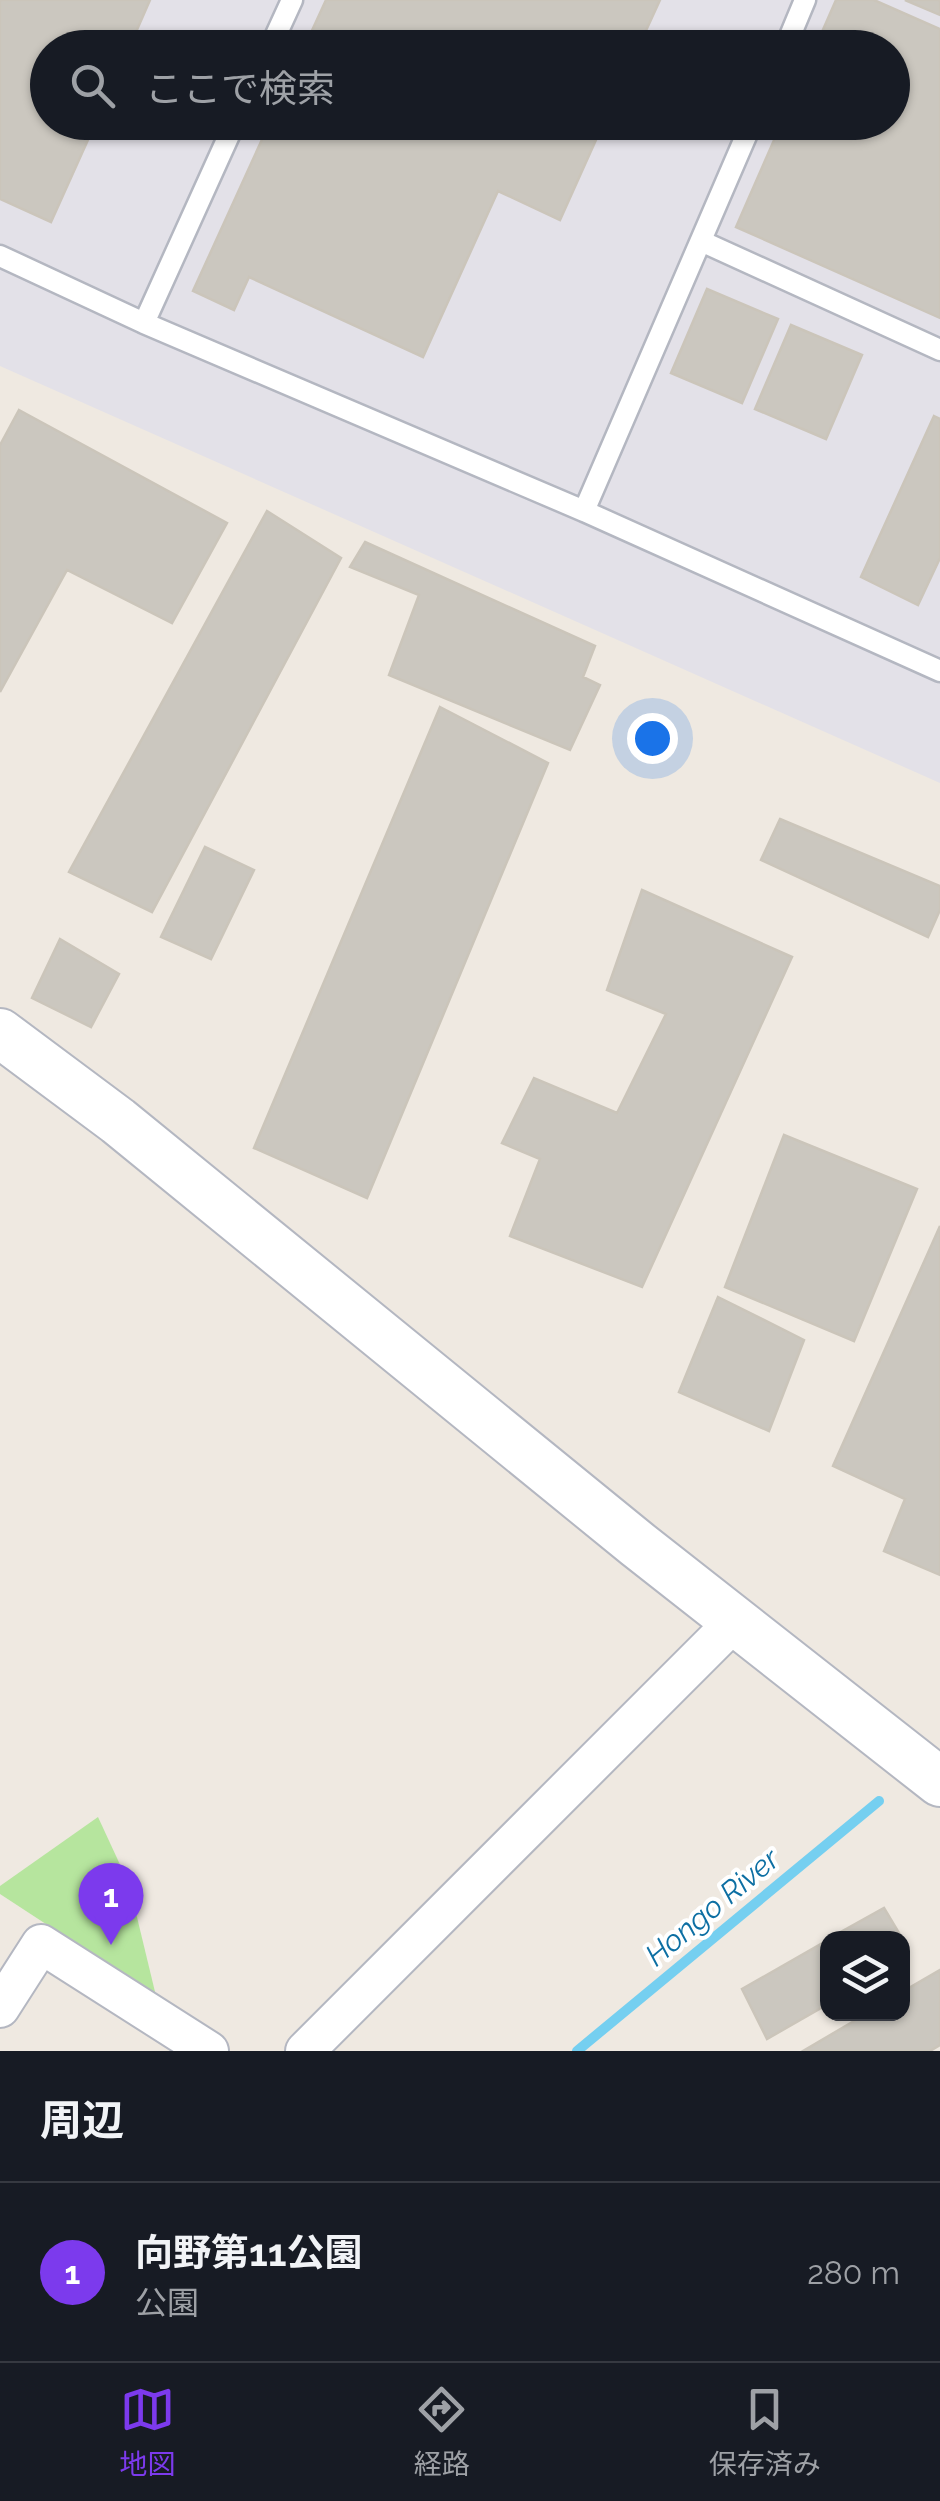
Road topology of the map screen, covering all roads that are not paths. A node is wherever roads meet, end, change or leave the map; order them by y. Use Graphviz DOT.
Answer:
graph roads {
  1 [pos="292,0"];
  2 [pos="806,0"];
  3 [pos="278,30"];
  4 [pos="793,30"];
  5 [pos="228,140"];
  6 [pos="744,140"];
  7 [pos="701,242"];
  8 [pos="0,256"];
  9 [pos="144,322"];
  10 [pos="940,350"];
  11 [pos="584,511"];
  12 [pos="940,671"];
  13 [pos="0,1033"];
  14 [pos="736,1620"];
  15 [pos="940,1782"];
  16 [pos="0,2008"];
  17 [pos="170,2041"];
  18 [pos="209,2051"];
  19 [pos="305,2051"];
  1 -- 3 [label="lane"];
  2 -- 4 [label="lane"];
  5 -- 9 [label="lane"];
  6 -- 7 [label="lane"];
  7 -- 10 [label="lane"];
  7 -- 11 [label="lane"];
  8 -- 9 [label="lane"];
  9 -- 11 [label="lane"];
  11 -- 12 [label="lane"];
  13 -- 14 [label="street"];
  14 -- 15 [label="street"];
  14 -- 19 [label="street"];
  16 -- 17 [label="street"];
  17 -- 18 [label="street"];
}
